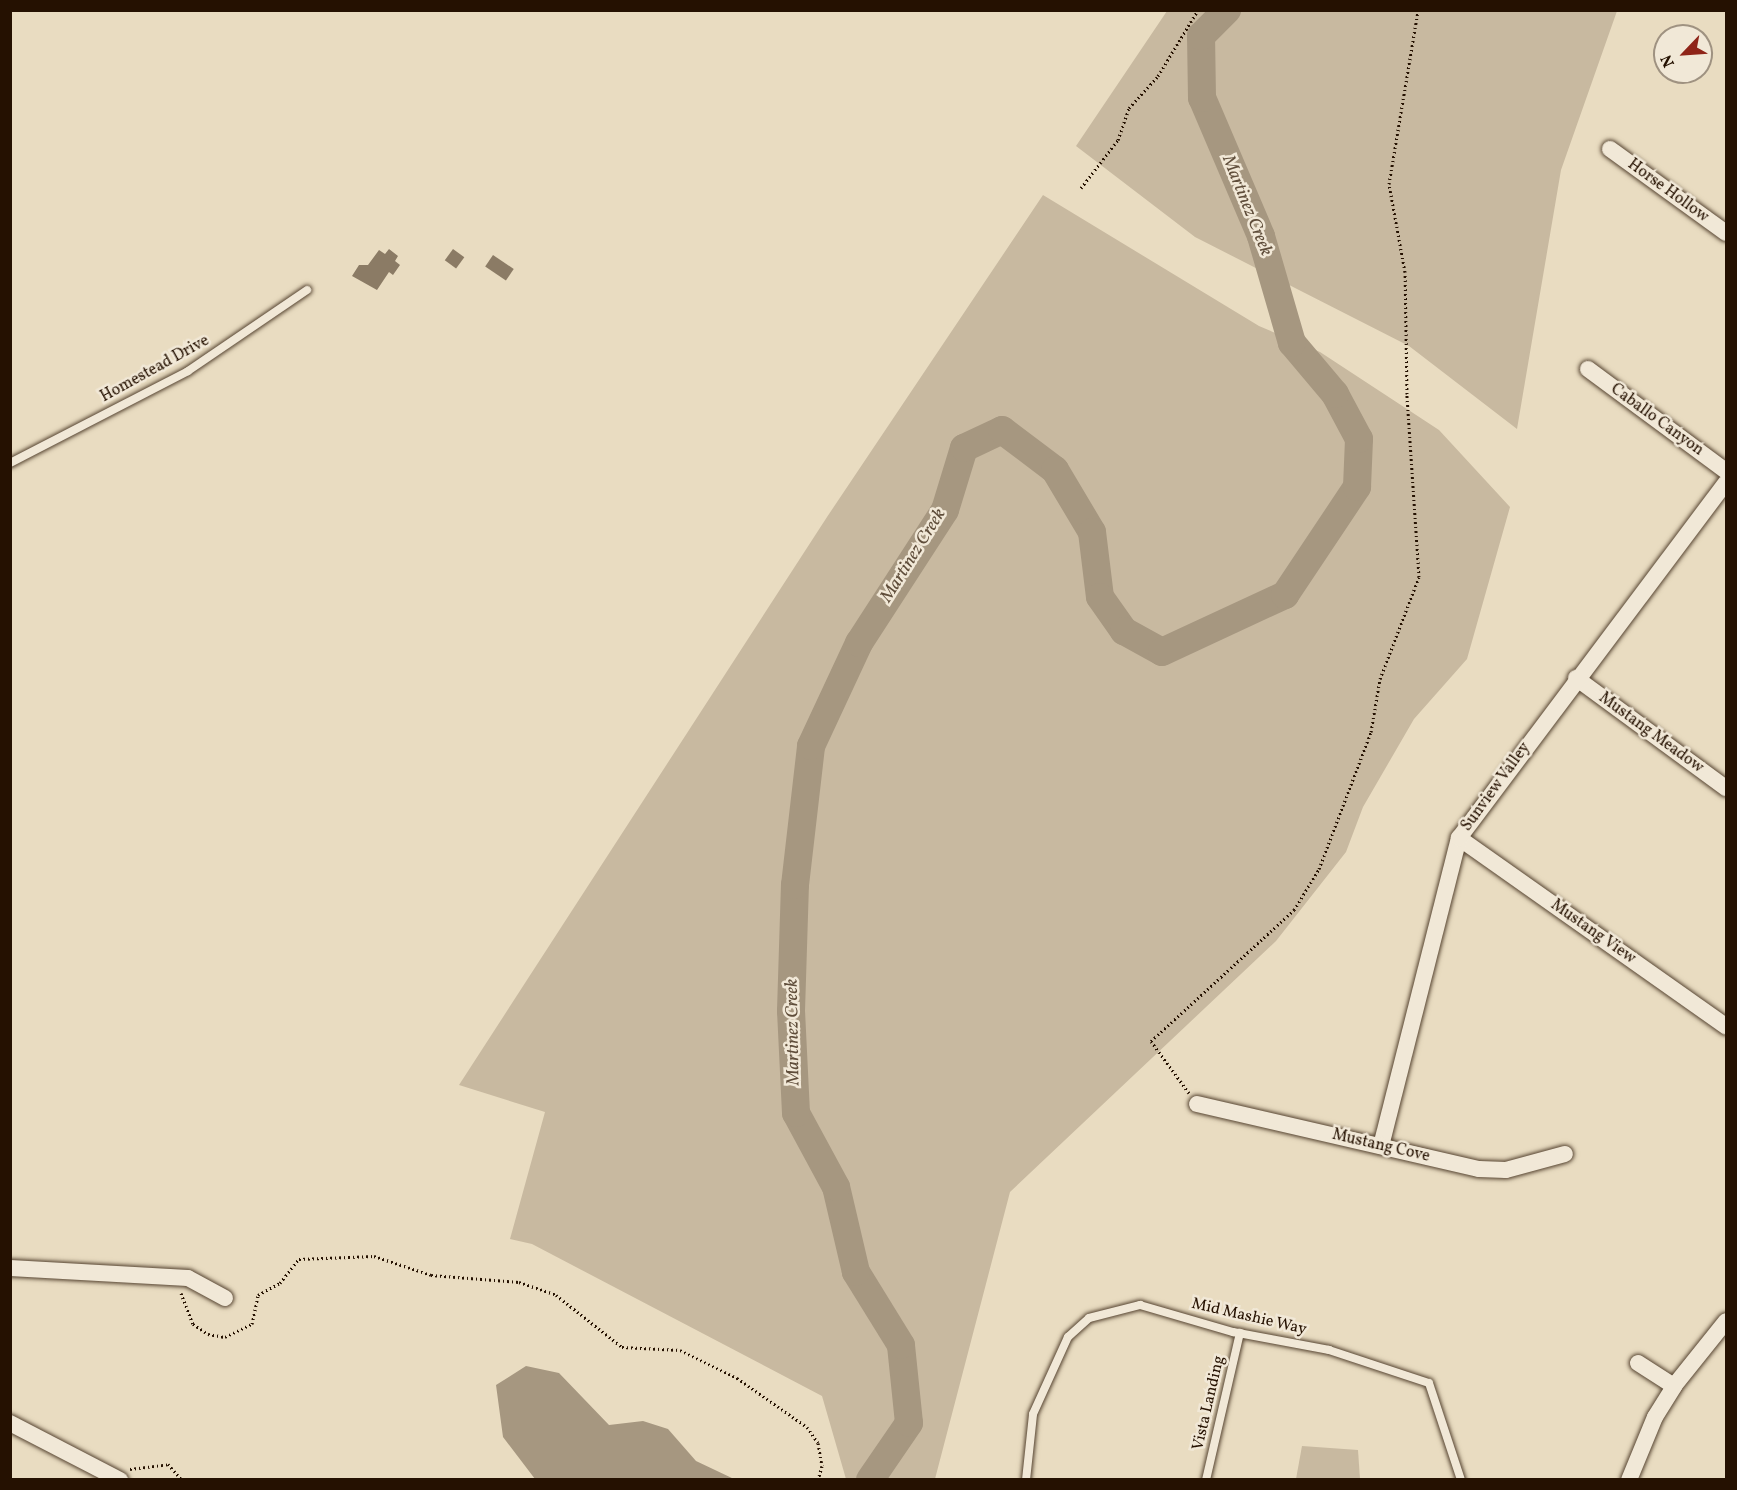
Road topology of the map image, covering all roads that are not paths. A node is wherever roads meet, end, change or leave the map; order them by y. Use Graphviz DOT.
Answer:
graph roads {
  1 [pos="1610,149"];
  2 [pos="1726,233"];
  3 [pos="307,290"];
  4 [pos="1588,369"];
  5 [pos="10,463"];
  6 [pos="1726,471"];
  7 [pos="1726,483"];
  8 [pos="1576,678"];
  9 [pos="1726,788"];
  10 [pos="1459,838"];
  11 [pos="1726,1026"];
  12 [pos="1197,1104"];
  13 [pos="1382,1146"];
  14 [pos="1565,1154"];
  15 [pos="10,1268"];
  16 [pos="225,1298"];
  17 [pos="1726,1321"];
  18 [pos="1240,1333"];
  19 [pos="1638,1363"];
  20 [pos="1674,1386"];
  21 [pos="10,1423"];
  22 [pos="120,1479"];
  23 [pos="1026,1479"];
  24 [pos="1206,1479"];
  25 [pos="1461,1479"];
  26 [pos="1629,1479"];
  1 -- 2 [label="street, Horse Hollow"];
  3 -- 5 [label="lane, Homestead Drive"];
  4 -- 6 [label="street, Caballo Canyon"];
  7 -- 8 [label="street, Sunview Valley"];
  8 -- 9 [label="street, Mustang Meadow"];
  8 -- 10 [label="street, Sunview Valley"];
  10 -- 11 [label="street, Mustang View"];
  10 -- 13 [label="street, Sunview Valley"];
  12 -- 13 [label="street, Mustang Cove"];
  13 -- 14 [label="street, Mustang Cove"];
  15 -- 16 [label="street"];
  17 -- 20 [label="street"];
  18 -- 23 [label="lane, Mid Mashie Way"];
  18 -- 24 [label="lane, Vista Landing"];
  18 -- 25 [label="lane, Mid Mashie Way"];
  19 -- 20 [label="street"];
  20 -- 26 [label="street"];
  21 -- 22 [label="street"];
}
